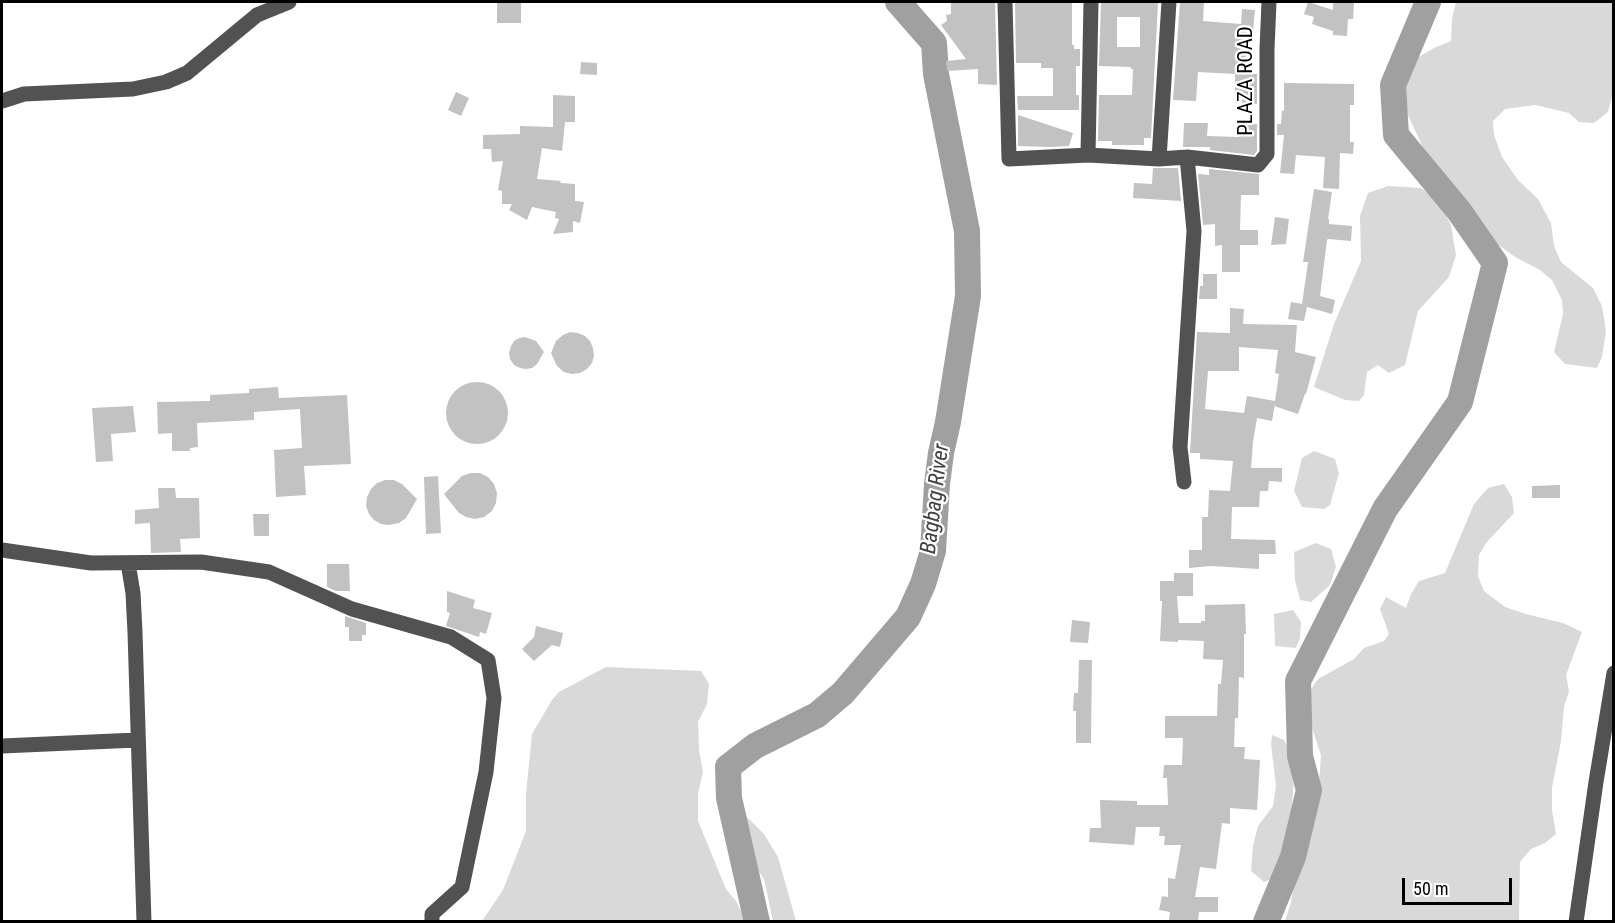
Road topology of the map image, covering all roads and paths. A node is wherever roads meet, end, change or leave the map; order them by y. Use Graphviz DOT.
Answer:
graph roads {
  1 [pos="289,2"];
  2 [pos="1005,2"];
  3 [pos="1091,2"];
  4 [pos="1169,2"];
  5 [pos="1269,2"];
  6 [pos="2,101"];
  7 [pos="1088,155"];
  8 [pos="1187,158"];
  9 [pos="1159,159"];
  10 [pos="1184,482"];
  11 [pos="2,550"];
  12 [pos="128,563"];
  13 [pos="1614,673"];
  14 [pos="137,740"];
  15 [pos="2,746"];
  16 [pos="144,921"];
  17 [pos="432,921"];
  18 [pos="1576,921"];
  1 -- 6 [label="street"];
  2 -- 7 [label="street, PLAZA ROAD"];
  3 -- 7 [label="street"];
  4 -- 9 [label="street"];
  5 -- 8 [label="street, PLAZA ROAD"];
  7 -- 9 [label="street, PLAZA ROAD"];
  8 -- 9 [label="street, PLAZA ROAD"];
  8 -- 10 [label="street"];
  11 -- 12 [label="street"];
  12 -- 14 [label="street"];
  12 -- 17 [label="street"];
  13 -- 18 [label="street"];
  14 -- 15 [label="street"];
  14 -- 16 [label="street"];
}
